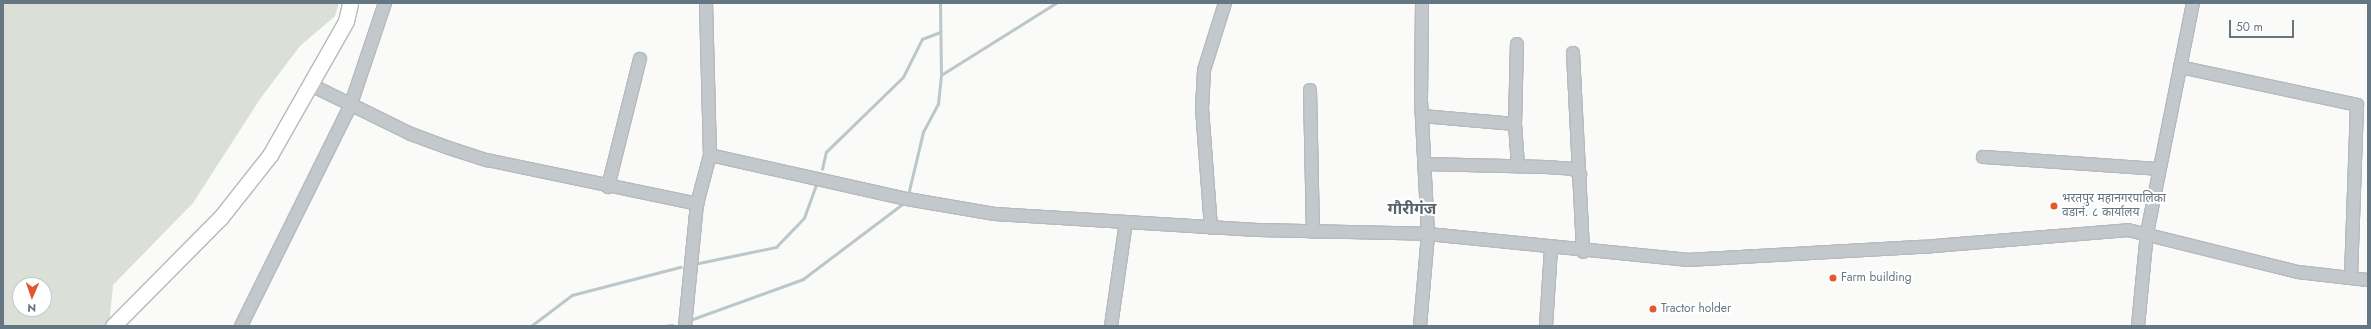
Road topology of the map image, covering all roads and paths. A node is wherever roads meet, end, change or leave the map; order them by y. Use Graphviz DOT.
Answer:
graph roads {
  1 [pos="350,3"];
  2 [pos="385,3"];
  3 [pos="706,3"];
  4 [pos="1225,3"];
  5 [pos="1422,3"];
  6 [pos="2193,3"];
  7 [pos="1517,44"];
  8 [pos="1573,53"];
  9 [pos="640,59"];
  10 [pos="2180,67"];
  11 [pos="311,85"];
  12 [pos="1310,90"];
  13 [pos="351,104"];
  14 [pos="1422,116"];
  15 [pos="1515,124"];
  16 [pos="710,155"];
  17 [pos="1983,157"];
  18 [pos="1424,164"];
  19 [pos="1518,166"];
  20 [pos="2160,169"];
  21 [pos="1580,174"];
  22 [pos="608,187"];
  23 [pos="697,204"];
  24 [pos="1126,222"];
  25 [pos="1212,228"];
  26 [pos="1313,232"];
  27 [pos="2146,232"];
  28 [pos="1428,234"];
  29 [pos="1551,249"];
  30 [pos="1583,252"];
  31 [pos="2351,278"];
  32 [pos="2368,280"];
  33 [pos="113,326"];
  34 [pos="241,326"];
  35 [pos="685,326"];
  36 [pos="1111,326"];
  37 [pos="1420,326"];
  38 [pos="1546,326"];
  39 [pos="2138,326"];
  1 -- 11 [label="main road"];
  2 -- 13 [label="street"];
  3 -- 16 [label="street"];
  4 -- 25 [label="street"];
  5 -- 14 [label="street"];
  6 -- 10 [label="street"];
  7 -- 15 [label="street"];
  8 -- 21 [label="street"];
  9 -- 22 [label="street"];
  10 -- 20 [label="street"];
  10 -- 31 [label="street"];
  11 -- 13 [label="street"];
  11 -- 33 [label="main road"];
  12 -- 26 [label="street"];
  13 -- 22 [label="street"];
  13 -- 34 [label="street"];
  14 -- 15 [label="street"];
  14 -- 18 [label="street"];
  15 -- 19 [label="street"];
  16 -- 23 [label="street"];
  16 -- 24 [label="street"];
  17 -- 20 [label="street"];
  18 -- 19 [label="street"];
  18 -- 28 [label="street"];
  19 -- 21 [label="street"];
  20 -- 27 [label="street"];
  21 -- 30 [label="street"];
  22 -- 23 [label="street"];
  23 -- 35 [label="street"];
  24 -- 25 [label="street"];
  24 -- 36 [label="street"];
  25 -- 26 [label="street"];
  26 -- 28 [label="street"];
  27 -- 30 [label="street"];
  27 -- 31 [label="street"];
  27 -- 39 [label="street"];
  28 -- 29 [label="street"];
  28 -- 37 [label="street"];
  29 -- 30 [label="street"];
  29 -- 38 [label="street"];
  31 -- 32 [label="street"];
}
